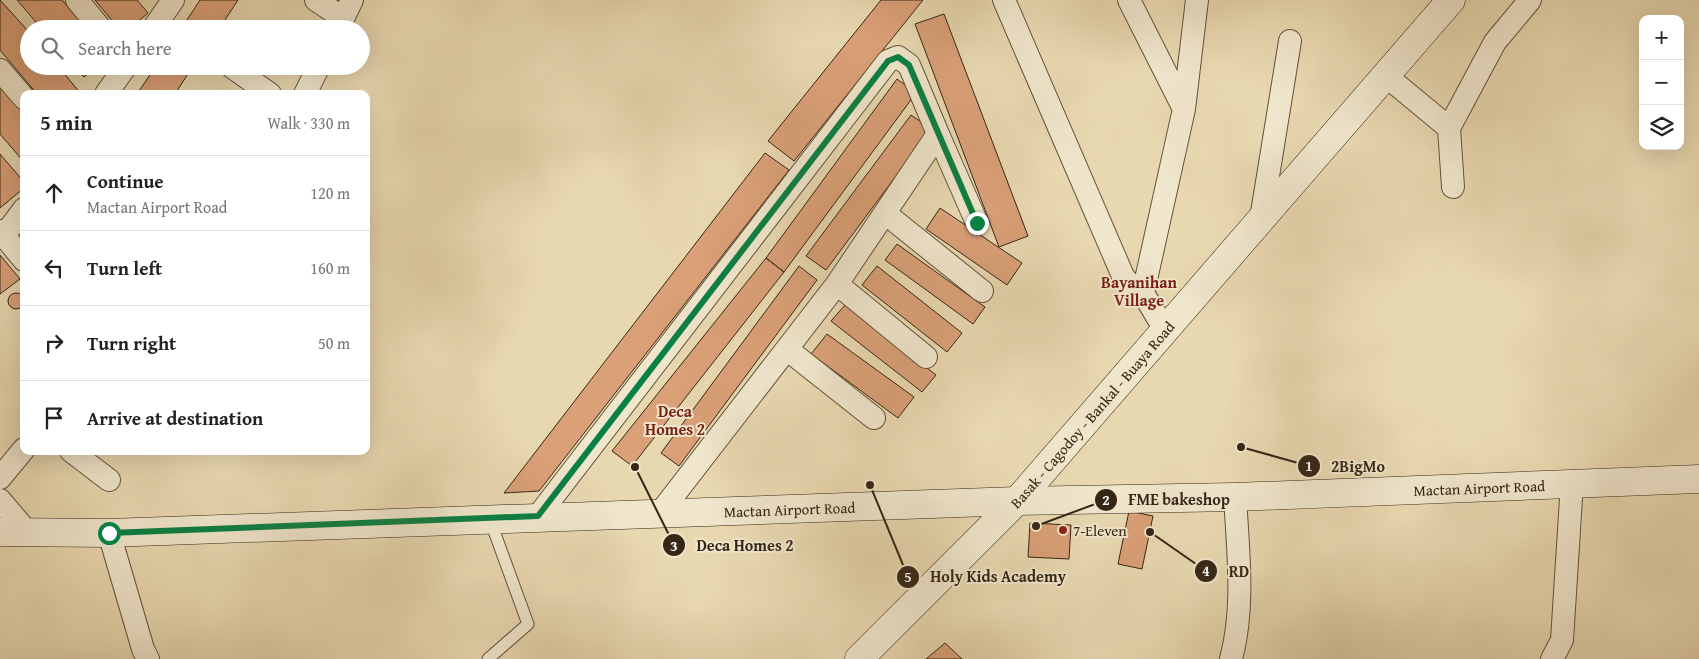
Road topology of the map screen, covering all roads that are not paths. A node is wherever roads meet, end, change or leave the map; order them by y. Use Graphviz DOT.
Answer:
graph roads {
  1 [pos="77,0"];
  2 [pos="173,0"];
  3 [pos="316,0"];
  4 [pos="1004,0"];
  5 [pos="1129,0"];
  6 [pos="1197,0"];
  7 [pos="1451,0"];
  8 [pos="1530,0"];
  9 [pos="344,16"];
  10 [pos="94,20"];
  11 [pos="159,20"];
  12 [pos="1290,40"];
  13 [pos="0,70"];
  14 [pos="120,75"];
  15 [pos="243,75"];
  16 [pos="314,75"];
  17 [pos="1385,76"];
  18 [pos="109,90"];
  19 [pos="264,90"];
  20 [pos="307,90"];
  21 [pos="20,93"];
  22 [pos="1184,109"];
  23 [pos="1449,128"];
  24 [pos="938,134"];
  25 [pos="1453,187"];
  26 [pos="20,213"];
  27 [pos="886,214"];
  28 [pos="1261,219"];
  29 [pos="977,223"];
  30 [pos="2,233"];
  31 [pos="20,255"];
  32 [pos="836,284"];
  33 [pos="982,291"];
  34 [pos="1143,293"];
  35 [pos="1165,330"];
  36 [pos="788,350"];
  37 [pos="926,357"];
  38 [pos="874,418"];
  39 [pos="20,454"];
  40 [pos="76,455"];
  41 [pos="0,478"];
  42 [pos="1699,479"];
  43 [pos="109,480"];
  44 [pos="1572,483"];
  45 [pos="1235,497"];
  46 [pos="0,500"];
  47 [pos="1017,501"];
  48 [pos="660,513"];
  49 [pos="538,516"];
  50 [pos="490,518"];
  51 [pos="0,532"];
  52 [pos="28,532"];
  53 [pos="109,533"];
  54 [pos="148,659"];
  55 [pos="488,659"];
  56 [pos="858,659"];
  57 [pos="1231,659"];
  58 [pos="1552,659"];
  1 -- 10 [label="street"];
  2 -- 11 [label="street"];
  3 -- 9 [label="street"];
  4 -- 34 [label="street"];
  5 -- 22 [label="street"];
  6 -- 22 [label="street"];
  7 -- 17 [label="main road, Basak - Cagodoy - Bankal - Buaya Road"];
  8 -- 23 [label="street"];
  12 -- 28 [label="street"];
  13 -- 21 [label="street"];
  14 -- 18 [label="street"];
  15 -- 19 [label="street"];
  16 -- 20 [label="street"];
  17 -- 23 [label="street"];
  17 -- 28 [label="main road, Basak - Cagodoy - Bankal - Buaya Road"];
  22 -- 34 [label="street"];
  23 -- 25 [label="street"];
  24 -- 27 [label="street"];
  24 -- 29 [label="street"];
  24 -- 49 [label="street"];
  26 -- 30 [label="street"];
  27 -- 32 [label="street"];
  27 -- 33 [label="street"];
  28 -- 35 [label="main road, Basak - Cagodoy - Bankal - Buaya Road"];
  30 -- 31 [label="street"];
  32 -- 36 [label="street"];
  32 -- 37 [label="street"];
  34 -- 35 [label="street"];
  35 -- 47 [label="main road, Basak - Cagodoy - Bankal - Buaya Road"];
  36 -- 38 [label="street"];
  36 -- 48 [label="street"];
  39 -- 41 [label="street"];
  40 -- 43 [label="street"];
  42 -- 44 [label="main road, Mactan Airport Road"];
  44 -- 45 [label="main road, Mactan Airport Road"];
  44 -- 58 [label="street"];
  45 -- 47 [label="main road, Mactan Airport Road"];
  45 -- 57 [label="street"];
  46 -- 52 [label="street"];
  47 -- 48 [label="main road, Mactan Airport Road"];
  47 -- 56 [label="main road, Basak - Cagodoy - Bankal - Buaya Road"];
  48 -- 49 [label="main road, Mactan Airport Road"];
  49 -- 50 [label="main road, Mactan Airport Road"];
  50 -- 53 [label="main road, Mactan Airport Road"];
  50 -- 55 [label="lane"];
  51 -- 52 [label="main road, Mactan Airport Road"];
  52 -- 53 [label="main road, Mactan Airport Road"];
  53 -- 54 [label="street"];
}
